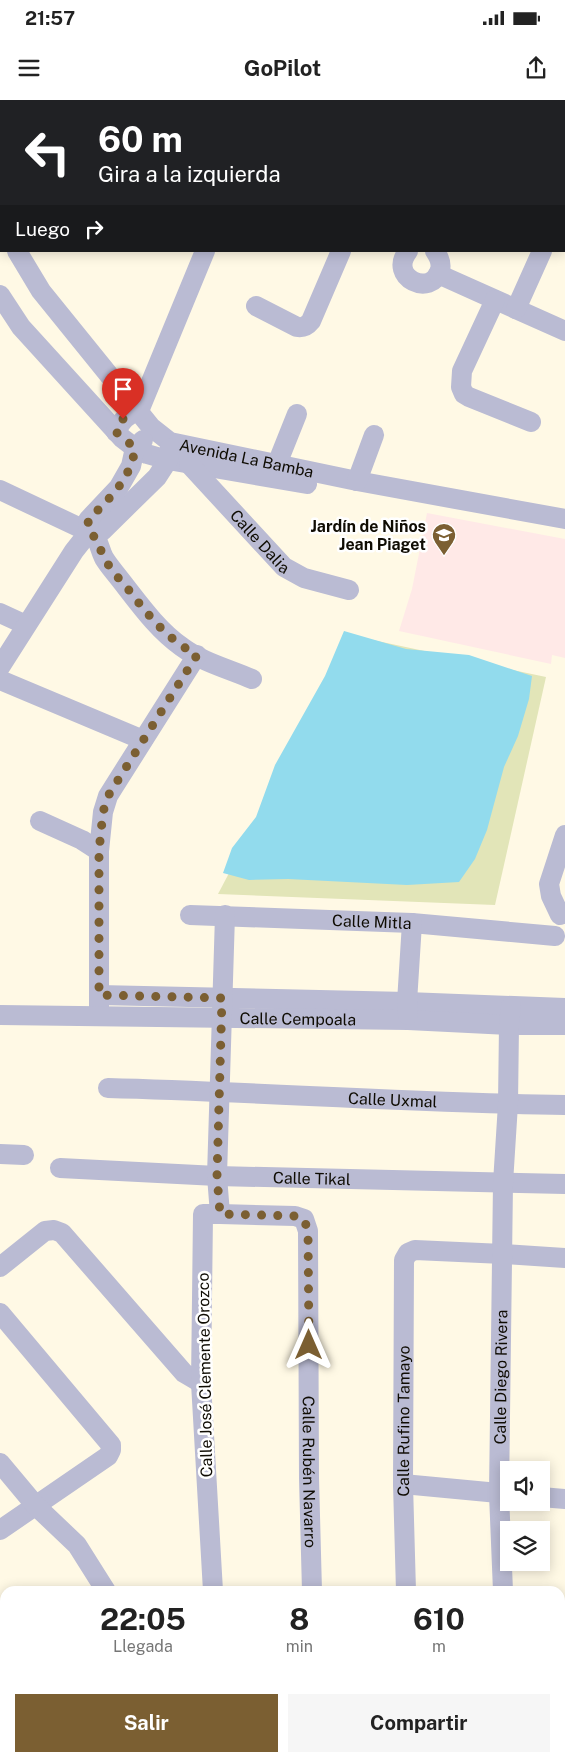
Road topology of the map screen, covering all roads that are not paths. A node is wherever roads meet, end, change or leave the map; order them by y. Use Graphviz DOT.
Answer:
graph roads {
  1 [pos="18,252"];
  2 [pos="205,252"];
  3 [pos="341,252"];
  4 [pos="435,252"];
  5 [pos="542,252"];
  6 [pos="400,253"];
  7 [pos="438,274"];
  8 [pos="0,295"];
  9 [pos="495,300"];
  10 [pos="256,306"];
  11 [pos="516,309"];
  12 [pos="565,331"];
  13 [pos="138,411"];
  14 [pos="297,414"];
  15 [pos="531,422"];
  16 [pos="151,427"];
  17 [pos="116,432"];
  18 [pos="374,435"];
  19 [pos="135,448"];
  20 [pos="169,451"];
  21 [pos="190,464"];
  22 [pos="277,464"];
  23 [pos="357,481"];
  24 [pos="0,490"];
  25 [pos="565,519"];
  26 [pos="565,529"];
  27 [pos="89,532"];
  28 [pos="349,590"];
  29 [pos="0,613"];
  30 [pos="26,625"];
  31 [pos="197,655"];
  32 [pos="0,667"];
  33 [pos="252,679"];
  34 [pos="0,680"];
  35 [pos="143,740"];
  36 [pos="40,821"];
  37 [pos="565,835"];
  38 [pos="99,851"];
  39 [pos="562,913"];
  40 [pos="190,915"];
  41 [pos="225,915"];
  42 [pos="412,923"];
  43 [pos="560,942"];
  44 [pos="99,995"];
  45 [pos="222,1007"];
  46 [pos="565,1008"];
  47 [pos="408,1011"];
  48 [pos="0,1015"];
  49 [pos="99,1016"];
  50 [pos="510,1016"];
  51 [pos="565,1025"];
  52 [pos="108,1088"];
  53 [pos="220,1091"];
  54 [pos="508,1104"];
  55 [pos="565,1105"];
  56 [pos="0,1154"];
  57 [pos="24,1155"];
  58 [pos="60,1168"];
  59 [pos="217,1176"];
  60 [pos="503,1183"];
  61 [pos="565,1184"];
  62 [pos="220,1214"];
  63 [pos="503,1254"];
  64 [pos="565,1258"];
  65 [pos="0,1266"];
  66 [pos="0,1313"];
  67 [pos="201,1383"];
  68 [pos="504,1461"];
  69 [pos="0,1463"];
  70 [pos="403,1484"];
  71 [pos="500,1494"];
  72 [pos="550,1498"];
  73 [pos="565,1499"];
  74 [pos="36,1506"];
  75 [pos="504,1511"];
  76 [pos="0,1530"];
  77 [pos="103,1586"];
  78 [pos="213,1586"];
  79 [pos="312,1586"];
  80 [pos="406,1586"];
  81 [pos="503,1586"];
  1 -- 13 [label="street, Avenida La Bamba"];
  2 -- 13 [label="street"];
  3 -- 10 [label="street"];
  4 -- 7 [label="street"];
  5 -- 11 [label="street"];
  6 -- 7 [label="street"];
  7 -- 9 [label="street"];
  8 -- 17 [label="street, Avenida La Bamba"];
  9 -- 11 [label="street"];
  9 -- 15 [label="street"];
  11 -- 12 [label="street"];
  13 -- 16 [label="street, Avenida La Bamba"];
  13 -- 17 [label="street"];
  14 -- 22 [label="street"];
  16 -- 19 [label="street"];
  16 -- 20 [label="street, Avenida La Bamba"];
  17 -- 19 [label="street, Avenida La Bamba"];
  18 -- 23 [label="street"];
  19 -- 20 [label="street, Avenida La Bamba"];
  19 -- 27 [label="street"];
  20 -- 21 [label="street, Avenida La Bamba"];
  20 -- 22 [label="street, Avenida La Bamba"];
  20 -- 27 [label="street"];
  21 -- 26 [label="street, Avenida La Bamba"];
  21 -- 28 [label="street, Calle Dalia"];
  22 -- 23 [label="street, Avenida La Bamba"];
  23 -- 25 [label="street, Avenida La Bamba"];
  24 -- 27 [label="street"];
  27 -- 30 [label="street"];
  27 -- 31 [label="street"];
  29 -- 30 [label="street"];
  30 -- 32 [label="street"];
  31 -- 33 [label="street"];
  31 -- 35 [label="street"];
  34 -- 35 [label="street"];
  35 -- 38 [label="street"];
  36 -- 38 [label="street"];
  37 -- 39 [label="street"];
  38 -- 44 [label="street"];
  39 -- 43 [label="street"];
  40 -- 41 [label="street, Calle Mitla"];
  41 -- 42 [label="street, Calle Mitla"];
  41 -- 45 [label="street"];
  42 -- 43 [label="street, Calle Mitla"];
  42 -- 47 [label="street"];
  44 -- 45 [label="street, Calle Cempoala"];
  44 -- 49 [label="street"];
  45 -- 47 [label="street, Calle Cempoala"];
  45 -- 49 [label="street, Calle Cempoala"];
  45 -- 53 [label="street"];
  46 -- 50 [label="street, Calle Cempoala"];
  47 -- 50 [label="street, Calle Cempoala"];
  48 -- 49 [label="street, Calle Cempoala"];
  50 -- 51 [label="street, Calle Cempoala"];
  50 -- 54 [label="street, Calle Diego Rivera"];
  52 -- 53 [label="street, Calle Uxmal"];
  53 -- 54 [label="street, Calle Uxmal"];
  53 -- 59 [label="street"];
  54 -- 55 [label="street, Calle Uxmal"];
  54 -- 60 [label="street, Calle Diego Rivera"];
  56 -- 57 [label="street"];
  58 -- 59 [label="street, Calle Tikal"];
  59 -- 60 [label="street, Calle Tikal"];
  59 -- 62 [label="street"];
  60 -- 61 [label="street, Calle Tikal"];
  60 -- 63 [label="street, Calle Diego Rivera"];
  62 -- 67 [label="street, Calle José Clemente Orozco"];
  62 -- 79 [label="street, Calle Rubén Navarro"];
  63 -- 64 [label="street"];
  63 -- 68 [label="street, Calle Diego Rivera"];
  63 -- 70 [label="street, Calle Rufino Tamayo"];
  65 -- 67 [label="street"];
  66 -- 74 [label="street"];
  67 -- 78 [label="street, Calle José Clemente Orozco"];
  69 -- 74 [label="street"];
  70 -- 71 [label="street"];
  70 -- 80 [label="street, Calle Rufino Tamayo"];
  72 -- 73 [label="street"];
  74 -- 76 [label="street"];
  74 -- 77 [label="street"];
  75 -- 81 [label="street, Calle Diego Rivera"];
}
